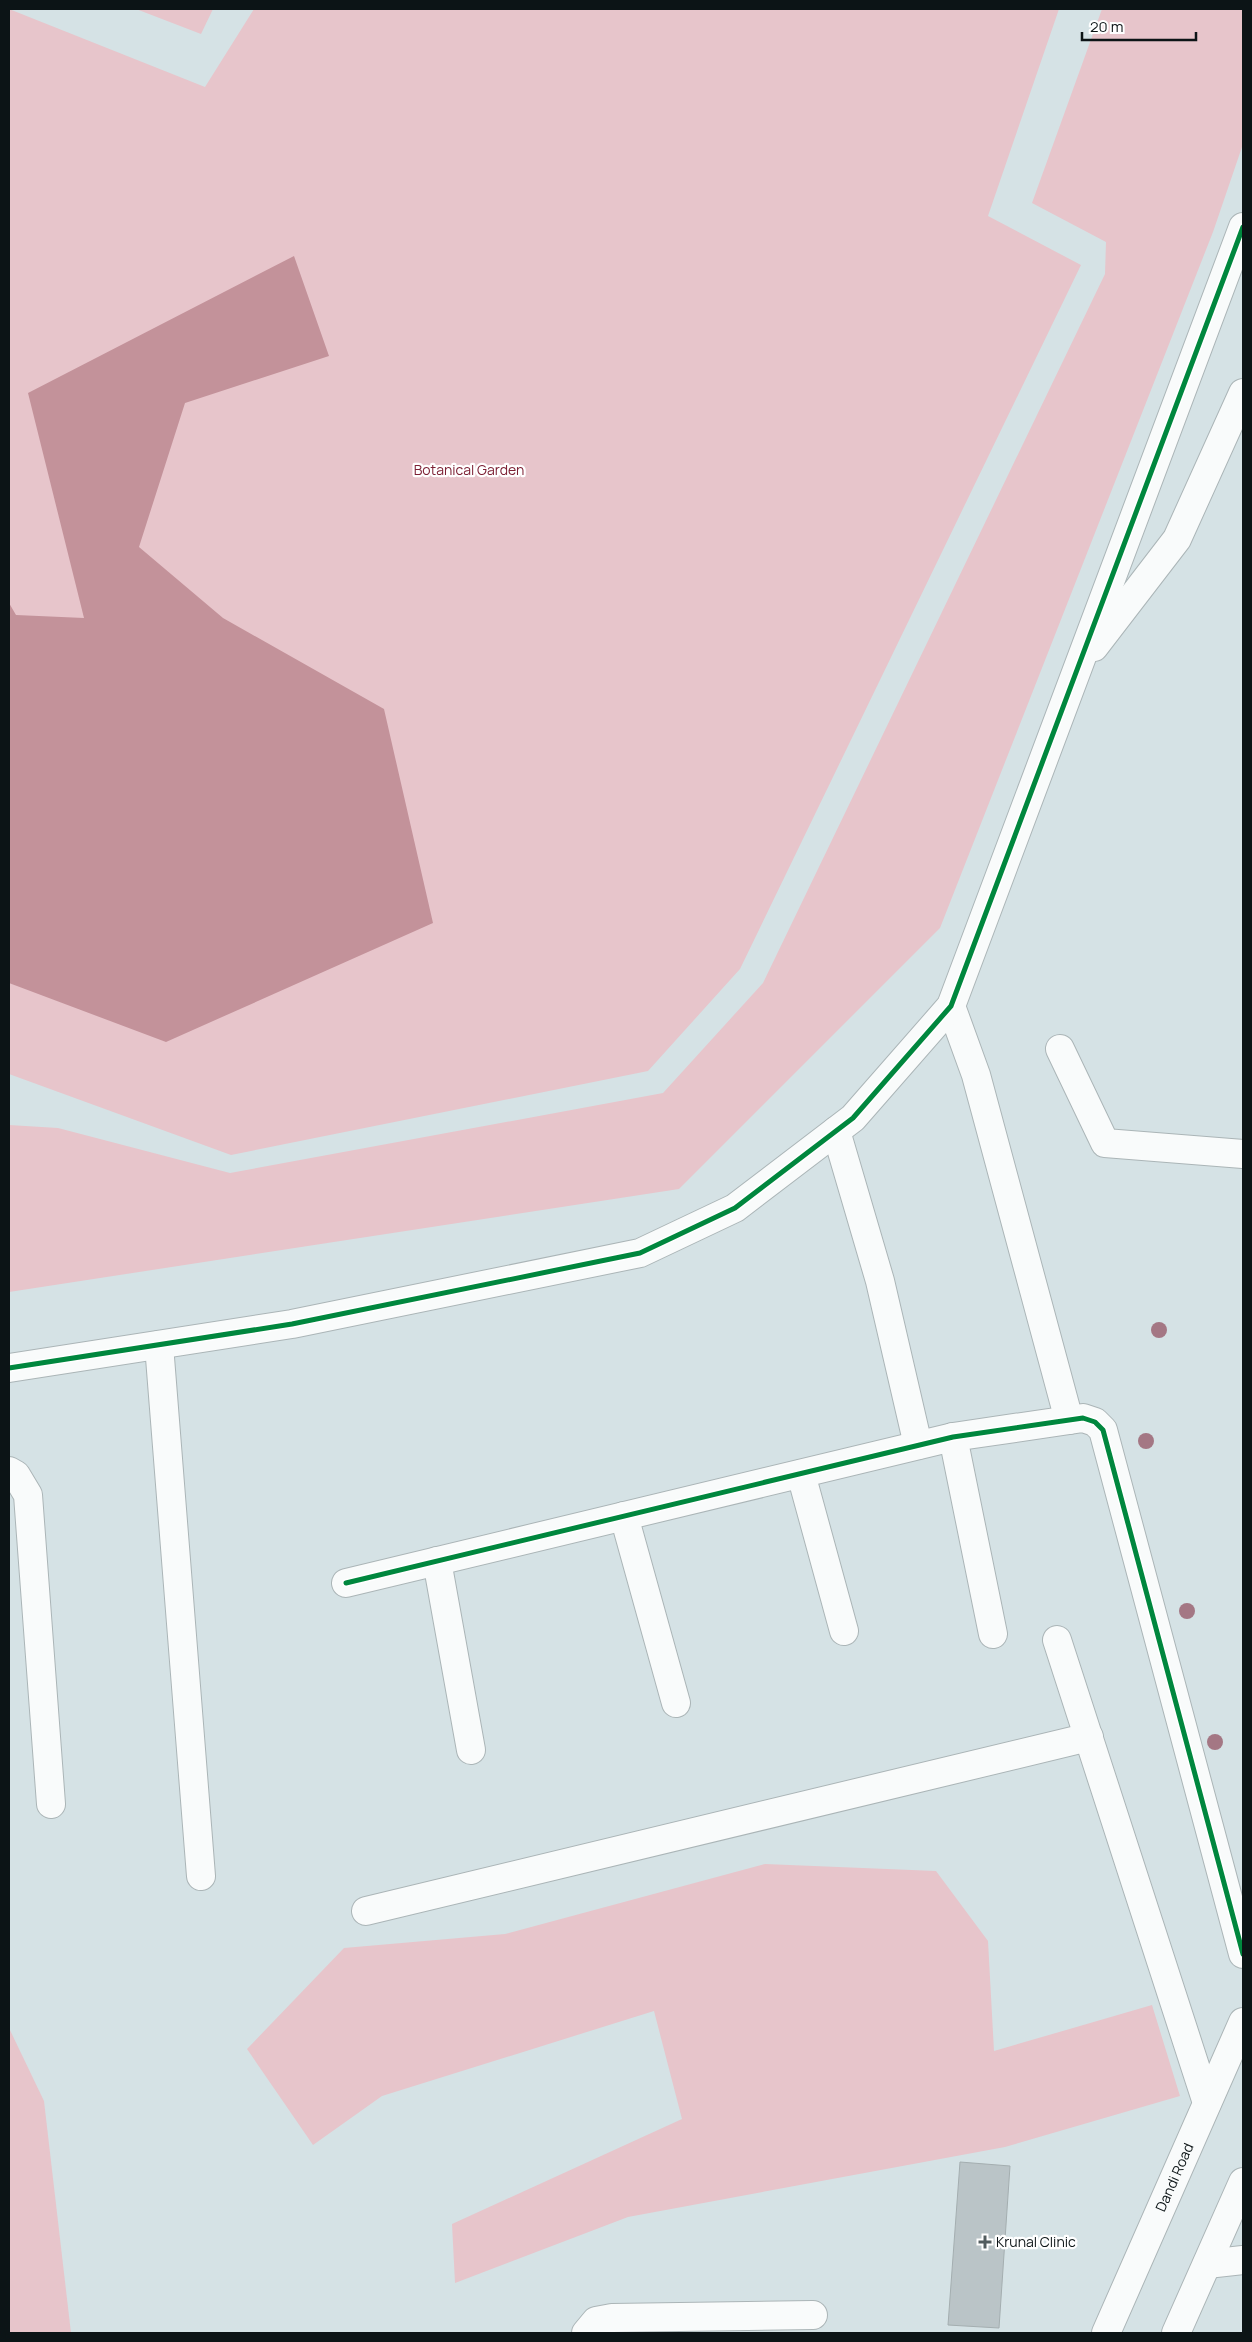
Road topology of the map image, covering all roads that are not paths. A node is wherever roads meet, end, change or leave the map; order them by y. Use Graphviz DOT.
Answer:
graph roads {
  1 [pos="1243,227"];
  2 [pos="1243,393"];
  3 [pos="1075,672"];
  4 [pos="951,1006"];
  5 [pos="1060,1049"];
  6 [pos="836,1131"];
  7 [pos="1243,1154"];
  8 [pos="159,1345"];
  9 [pos="9,1368"];
  10 [pos="1069,1420"];
  11 [pos="953,1437"];
  12 [pos="918,1445"];
  13 [pos="9,1471"];
  14 [pos="801,1474"];
  15 [pos="624,1516"];
  16 [pos="437,1561"];
  17 [pos="346,1583"];
  18 [pos="844,1631"];
  19 [pos="993,1634"];
  20 [pos="1057,1640"];
  21 [pos="676,1702"];
  22 [pos="1089,1737"];
  23 [pos="471,1750"];
  24 [pos="52,1804"];
  25 [pos="201,1876"];
  26 [pos="366,1911"];
  27 [pos="1243,1954"];
  28 [pos="1243,2022"];
  29 [pos="1207,2103"];
  30 [pos="1243,2182"];
  31 [pos="1243,2260"];
  32 [pos="1207,2264"];
  33 [pos="813,2316"];
  34 [pos="586,2333"];
  35 [pos="1106,2333"];
  36 [pos="1176,2333"];
  1 -- 3 [label="street"];
  2 -- 3 [label="street"];
  3 -- 4 [label="street"];
  4 -- 6 [label="street"];
  4 -- 10 [label="street"];
  5 -- 7 [label="street"];
  6 -- 8 [label="street"];
  6 -- 12 [label="street"];
  8 -- 9 [label="street"];
  8 -- 25 [label="street"];
  10 -- 11 [label="street"];
  10 -- 27 [label="street"];
  11 -- 12 [label="street"];
  11 -- 19 [label="street"];
  12 -- 14 [label="street"];
  13 -- 24 [label="street"];
  14 -- 15 [label="street"];
  14 -- 18 [label="street"];
  15 -- 16 [label="street"];
  15 -- 21 [label="street"];
  16 -- 17 [label="street"];
  16 -- 23 [label="street"];
  20 -- 22 [label="street"];
  22 -- 26 [label="street"];
  22 -- 29 [label="street"];
  28 -- 29 [label="street, Dandi Road"];
  29 -- 35 [label="street, Dandi Road"];
  30 -- 32 [label="street"];
  31 -- 32 [label="street"];
  32 -- 36 [label="street"];
  33 -- 34 [label="street"];
}
